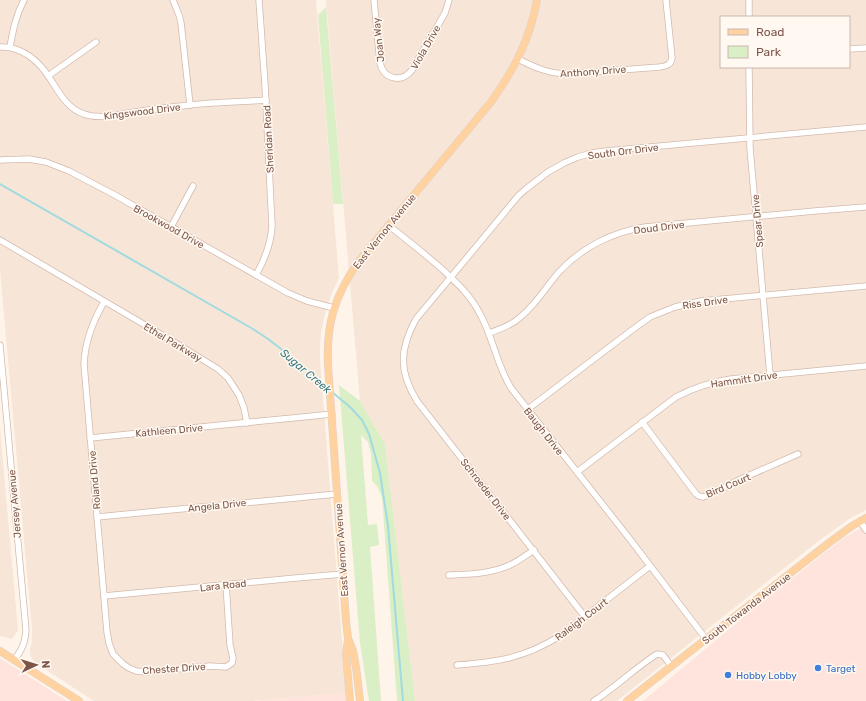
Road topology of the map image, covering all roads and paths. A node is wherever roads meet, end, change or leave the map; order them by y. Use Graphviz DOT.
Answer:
graph roads {
  1 [pos="24,0"];
  2 [pos="173,0"];
  3 [pos="259,0"];
  4 [pos="374,0"];
  5 [pos="449,0"];
  6 [pos="537,0"];
  7 [pos="666,0"];
  8 [pos="749,0"];
  9 [pos="749,16"];
  10 [pos="96,42"];
  11 [pos="0,47"];
  12 [pos="10,47"];
  13 [pos="866,48"];
  14 [pos="850,49"];
  15 [pos="518,59"];
  16 [pos="749,68"];
  17 [pos="48,76"];
  18 [pos="389,76"];
  19 [pos="266,100"];
  20 [pos="190,105"];
  21 [pos="866,127"];
  22 [pos="750,138"];
  23 [pos="0,160"];
  24 [pos="193,186"];
  25 [pos="865,207"];
  26 [pos="756,216"];
  27 [pos="388,225"];
  28 [pos="171,227"];
  29 [pos="0,240"];
  30 [pos="256,275"];
  31 [pos="451,277"];
  32 [pos="866,286"];
  33 [pos="763,296"];
  34 [pos="104,302"];
  35 [pos="334,308"];
  36 [pos="489,333"];
  37 [pos="0,345"];
  38 [pos="404,355"];
  39 [pos="866,366"];
  40 [pos="770,375"];
  41 [pos="528,409"];
  42 [pos="331,413"];
  43 [pos="642,422"];
  44 [pos="247,423"];
  45 [pos="90,438"];
  46 [pos="798,454"];
  47 [pos="577,472"];
  48 [pos="337,494"];
  49 [pos="97,517"];
  50 [pos="863,520"];
  51 [pos="866,530"];
  52 [pos="534,550"];
  53 [pos="650,566"];
  54 [pos="343,574"];
  55 [pos="449,575"];
  56 [pos="226,584"];
  57 [pos="104,596"];
  58 [pos="585,616"];
  59 [pos="348,638"];
  60 [pos="706,639"];
  61 [pos="0,651"];
  62 [pos="14,660"];
  63 [pos="118,660"];
  64 [pos="457,665"];
  65 [pos="671,666"];
  66 [pos="79,701"];
  67 [pos="350,701"];
  68 [pos="360,701"];
  69 [pos="594,701"];
  70 [pos="628,701"];
  1 -- 12 [label="street"];
  2 -- 20 [label="street"];
  3 -- 19 [label="street, Sheridan Road"];
  4 -- 18 [label="street, Joan Way"];
  5 -- 18 [label="street, Viola Drive"];
  6 -- 15 [label="main road, East Vernon Avenue"];
  7 -- 15 [label="street, Anthony Drive"];
  8 -- 9 [label="street"];
  10 -- 17 [label="street"];
  11 -- 12 [label="street, Kingswood Drive"];
  12 -- 17 [label="street, Kingswood Drive"];
  13 -- 14 [label="street"];
  15 -- 27 [label="main road, East Vernon Avenue"];
  16 -- 22 [label="street, Spear Drive"];
  17 -- 20 [label="street, Kingswood Drive"];
  19 -- 20 [label="street, Kingswood Drive"];
  19 -- 30 [label="street, Sheridan Road"];
  21 -- 22 [label="street, South Orr Drive"];
  22 -- 26 [label="street, Spear Drive"];
  22 -- 31 [label="street, South Orr Drive"];
  23 -- 28 [label="street, Brookwood Drive"];
  24 -- 28 [label="street"];
  25 -- 26 [label="street, Doud Drive"];
  26 -- 33 [label="street, Spear Drive"];
  26 -- 36 [label="street, Doud Drive"];
  27 -- 31 [label="street, Baugh Drive"];
  27 -- 35 [label="main road, East Vernon Avenue"];
  28 -- 30 [label="street, Brookwood Drive"];
  29 -- 34 [label="street, Ethel Parkway"];
  30 -- 35 [label="street, Brookwood Drive"];
  31 -- 36 [label="street, Baugh Drive"];
  31 -- 38 [label="street, South Orr Drive"];
  32 -- 33 [label="street, Riss Drive"];
  33 -- 40 [label="street, Spear Drive"];
  33 -- 41 [label="street, Riss Drive"];
  34 -- 44 [label="street, Ethel Parkway"];
  34 -- 45 [label="street, Roland Drive"];
  35 -- 42 [label="main road, East Vernon Avenue"];
  36 -- 41 [label="street, Baugh Drive"];
  37 -- 62 [label="street, Jersey Avenue"];
  38 -- 52 [label="street, Schroeder Drive"];
  39 -- 40 [label="street, Hammitt Drive"];
  40 -- 43 [label="street, Hammitt Drive"];
  41 -- 47 [label="street, Baugh Drive"];
  42 -- 44 [label="street"];
  42 -- 48 [label="main road, East Vernon Avenue"];
  43 -- 46 [label="street, Bird Court"];
  43 -- 47 [label="street, Hammitt Drive"];
  44 -- 45 [label="street, Kathleen Drive"];
  45 -- 49 [label="street, Roland Drive"];
  47 -- 53 [label="street, Baugh Drive"];
  48 -- 49 [label="street, Angela Drive"];
  48 -- 54 [label="main road, East Vernon Avenue"];
  49 -- 57 [label="street, Roland Drive"];
  50 -- 51 [label="street"];
  50 -- 60 [label="main road, South Towanda Avenue"];
  52 -- 55 [label="street"];
  52 -- 58 [label="street, Schroeder Drive"];
  53 -- 58 [label="street, Raleigh Court"];
  53 -- 60 [label="street, Baugh Drive"];
  54 -- 56 [label="street, Lara Road"];
  54 -- 59 [label="main road, East Vernon Avenue"];
  56 -- 57 [label="street, Lara Road"];
  56 -- 63 [label="street, Chester Drive"];
  57 -- 63 [label="street, Roland Drive"];
  58 -- 64 [label="street, Raleigh Court"];
  59 -- 67 [label="main road, East Vernon Avenue"];
  59 -- 68 [label="main road, East Vernon Avenue"];
  60 -- 65 [label="main road, South Towanda Avenue"];
  61 -- 62 [label="main road"];
  62 -- 66 [label="main road"];
  65 -- 69 [label="street"];
  65 -- 70 [label="main road, South Towanda Avenue"];
}
